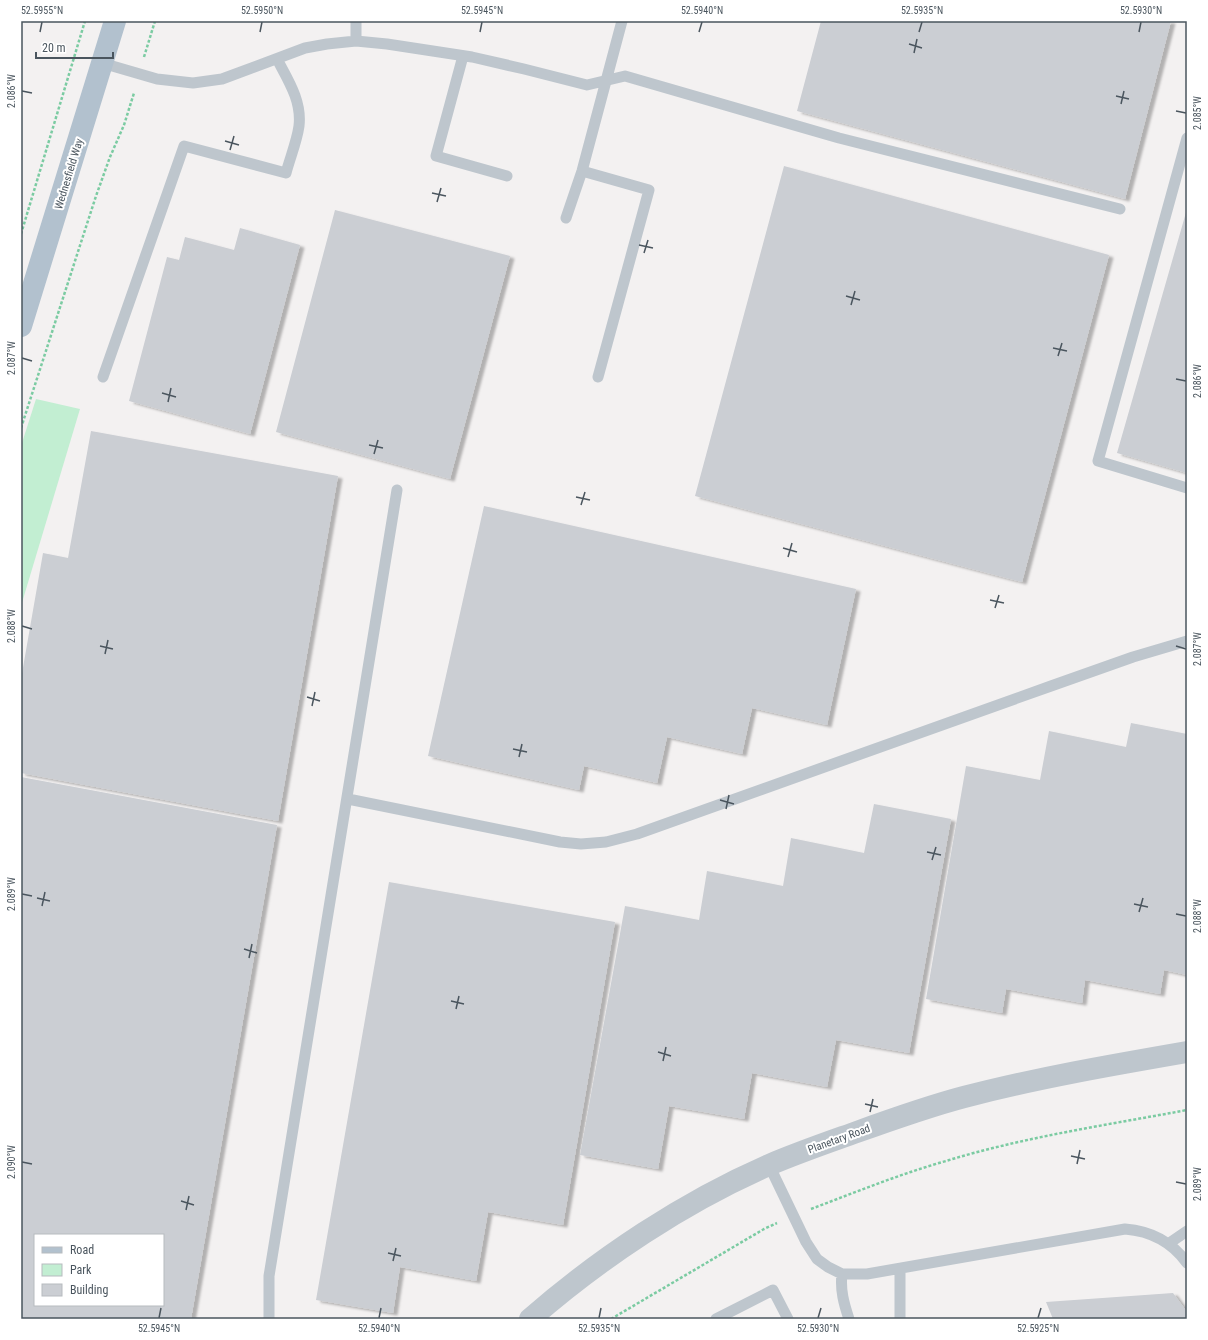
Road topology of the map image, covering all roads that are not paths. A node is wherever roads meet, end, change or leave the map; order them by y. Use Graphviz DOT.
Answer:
graph roads {
  1 [pos="115,21"];
  2 [pos="356,21"];
  3 [pos="622,21"];
  4 [pos="356,41"];
  5 [pos="463,56"];
  6 [pos="277,59"];
  7 [pos="102,63"];
  8 [pos="606,80"];
  9 [pos="1187,138"];
  10 [pos="582,171"];
  11 [pos="507,176"];
  12 [pos="1120,209"];
  13 [pos="566,218"];
  14 [pos="28,287"];
  15 [pos="21,326"];
  16 [pos="104,377"];
  17 [pos="598,377"];
  18 [pos="1187,488"];
  19 [pos="397,490"];
  20 [pos="1187,641"];
  21 [pos="348,799"];
  22 [pos="1187,1052"];
  23 [pos="769,1165"];
  24 [pos="1187,1231"];
  25 [pos="1168,1244"];
  26 [pos="1187,1263"];
  27 [pos="900,1268"];
  28 [pos="842,1274"];
  29 [pos="269,1319"];
  30 [pos="530,1319"];
  31 [pos="716,1319"];
  32 [pos="788,1319"];
  33 [pos="849,1319"];
  34 [pos="900,1319"];
  1 -- 7 [label="main road, Wednesfield Way"];
  2 -- 4 [label="lane"];
  3 -- 8 [label="lane"];
  4 -- 5 [label="lane"];
  4 -- 6 [label="lane"];
  5 -- 8 [label="lane"];
  5 -- 11 [label="lane"];
  6 -- 7 [label="lane"];
  6 -- 16 [label="lane"];
  7 -- 14 [label="main road, Wednesfield Way"];
  8 -- 10 [label="lane"];
  8 -- 12 [label="lane"];
  9 -- 18 [label="lane"];
  10 -- 13 [label="lane"];
  10 -- 17 [label="lane"];
  14 -- 15 [label="main road, Wednesfield Way"];
  19 -- 21 [label="lane"];
  20 -- 21 [label="lane"];
  21 -- 29 [label="lane"];
  22 -- 23 [label="street, Planetary Road"];
  23 -- 28 [label="lane"];
  23 -- 30 [label="street, Planetary Road"];
  24 -- 25 [label="lane"];
  25 -- 26 [label="lane"];
  25 -- 27 [label="lane"];
  27 -- 28 [label="lane"];
  27 -- 34 [label="lane"];
  28 -- 33 [label="lane"];
  31 -- 32 [label="lane"];
}
